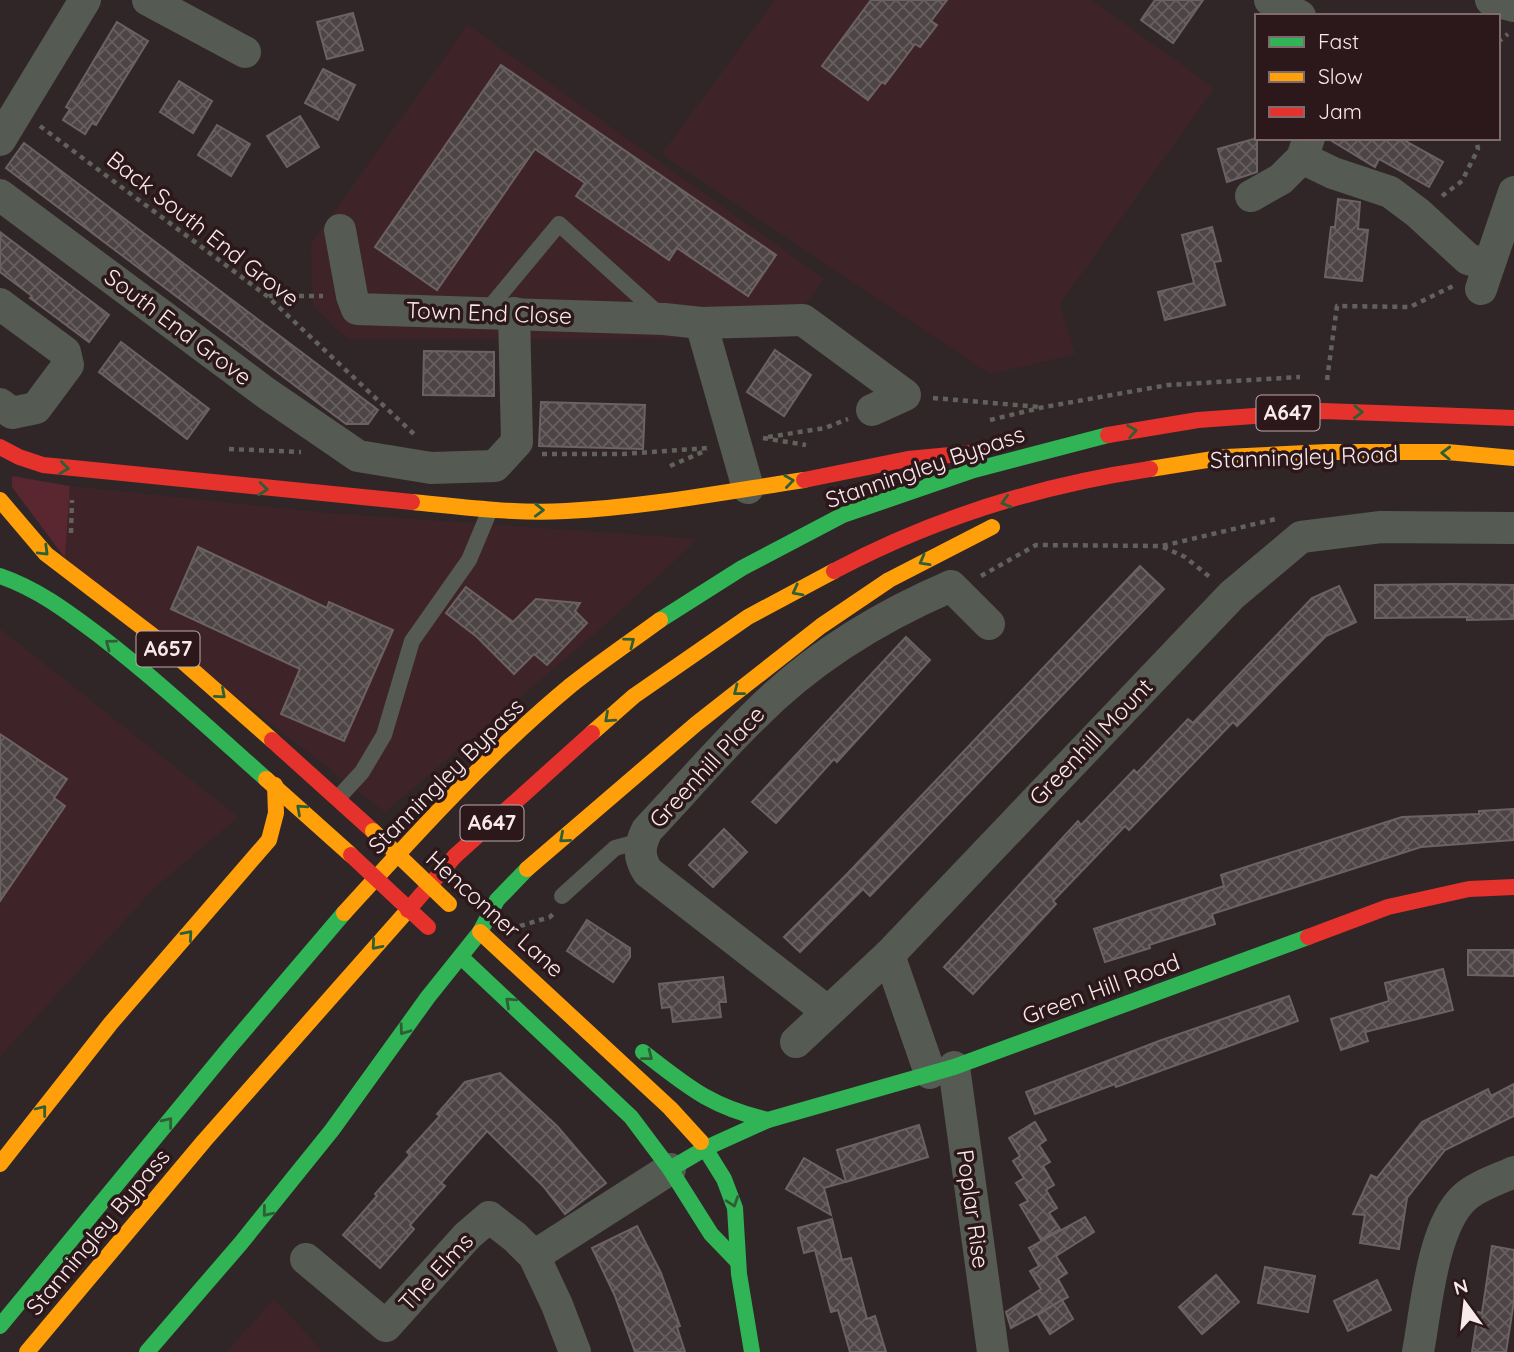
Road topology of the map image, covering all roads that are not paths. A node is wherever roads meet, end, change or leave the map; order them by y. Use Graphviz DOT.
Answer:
graph roads {
  1 [pos="85,0"];
  2 [pos="148,0"];
  3 [pos="1270,0"];
  4 [pos="1491,0"];
  5 [pos="1514,6"];
  6 [pos="1296,14"];
  7 [pos="245,52"];
  8 [pos="0,140"];
  9 [pos="1305,148"];
  10 [pos="1514,192"];
  11 [pos="0,195"];
  12 [pos="1251,196"];
  13 [pos="340,230"];
  14 [pos="0,304"];
  15 [pos="500,313"];
  16 [pos="664,319"];
  17 [pos="701,323"];
  18 [pos="6,408"];
  19 [pos="872,410"];
  20 [pos="1514,418"];
  21 [pos="1065,444"];
  22 [pos="0,447"];
  23 [pos="1514,458"];
  24 [pos="1095,477"];
  25 [pos="748,488"];
  26 [pos="0,500"];
  27 [pos="489,510"];
  28 [pos="1514,528"];
  29 [pos="0,576"];
  30 [pos="989,624"];
  31 [pos="275,785"];
  32 [pos="338,798"];
  33 [pos="641,841"];
  34 [pos="1514,887"];
  35 [pos="562,895"];
  36 [pos="464,918"];
  37 [pos="889,955"];
  38 [pos="461,957"];
  39 [pos="550,994"];
  40 [pos="828,1012"];
  41 [pos="597,1016"];
  42 [pos="627,1040"];
  43 [pos="796,1042"];
  44 [pos="942,1070"];
  45 [pos="768,1120"];
  46 [pos="706,1148"];
  47 [pos="0,1164"];
  48 [pos="670,1169"];
  49 [pos="1514,1172"];
  50 [pos="534,1256"];
  51 [pos="306,1259"];
  52 [pos="738,1262"];
  53 [pos="0,1326"];
  54 [pos="27,1352"];
  55 [pos="147,1352"];
  56 [pos="575,1352"];
  57 [pos="752,1352"];
  58 [pos="993,1352"];
  59 [pos="1418,1352"];
  1 -- 8 [label="street"];
  2 -- 7 [label="street"];
  3 -- 6 [label="street"];
  4 -- 5 [label="street"];
  9 -- 10 [label="street"];
  9 -- 12 [label="street"];
  11 -- 15 [label="street, South End Grove"];
  13 -- 15 [label="street, Town End Close"];
  14 -- 18 [label="street"];
  15 -- 16 [label="street, Town End Close"];
  15 -- 16 [label="lane"];
  16 -- 17 [label="street, Town End Close"];
  17 -- 19 [label="street, Town End Close"];
  17 -- 25 [label="street"];
  21 -- 20 [label="main road, Stanningley Road / A647, one-way"];
  25 -- 21 [label="main road, A647, one-way"];
  53 -- 21 [label="main road, Stanningley Bypass / A647, one-way"];
  22 -- 27 [label="main road, A647, one-way"];
  23 -- 24 [label="main road, Stanningley Road / A647, one-way"];
  24 -- 36 [label="main road, A647, one-way"];
  24 -- 54 [label="main road, Stanningley Bypass / A647, one-way"];
  27 -- 25 [label="main road, A647, one-way"];
  26 -- 32 [label="main road, Henconner Lane / A657, one-way"];
  27 -- 32 [label="lane"];
  28 -- 37 [label="street, Greenhill Mount"];
  31 -- 29 [label="main road, one-way"];
  30 -- 33 [label="street, Greenhill Place"];
  38 -- 31 [label="main road, one-way, bridge"];
  47 -- 31 [label="main road, one-way"];
  32 -- 36 [label="main road, Henconner Lane / A657, bridge"];
  33 -- 35 [label="lane"];
  33 -- 40 [label="street, Greenhill Place"];
  34 -- 44 [label="main road, Green Hill Road"];
  36 -- 38 [label="main road, A647"];
  36 -- 39 [label="main road, Henconner Lane"];
  37 -- 40 [label="street, Greenhill Mount"];
  37 -- 44 [label="street"];
  48 -- 38 [label="main road, one-way"];
  38 -- 55 [label="main road, A647, one-way"];
  39 -- 41 [label="main road"];
  39 -- 46 [label="main road, Henconner Lane"];
  40 -- 43 [label="street, Greenhill Mount"];
  42 -- 45 [label="main road, one-way"];
  44 -- 45 [label="main road, Green Hill Road"];
  44 -- 58 [label="street, Poplar Rise"];
  45 -- 46 [label="main road, Green Hill Road"];
  46 -- 48 [label="main road"];
  46 -- 52 [label="main road, Henconner Lane, one-way"];
  48 -- 50 [label="street"];
  48 -- 52 [label="main road"];
  49 -- 59 [label="street"];
  50 -- 51 [label="street, The Elms"];
  50 -- 56 [label="street, The Elms"];
  52 -- 57 [label="main road, Henconner Lane"];
}
